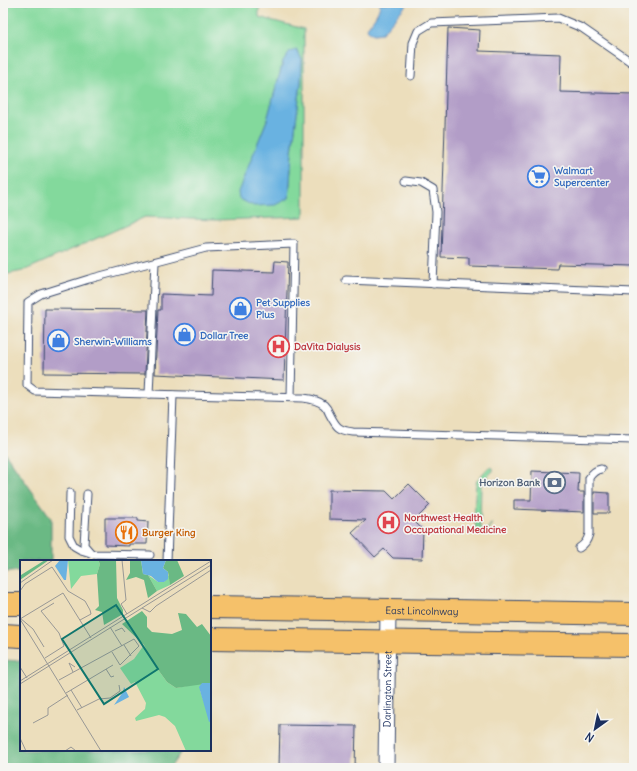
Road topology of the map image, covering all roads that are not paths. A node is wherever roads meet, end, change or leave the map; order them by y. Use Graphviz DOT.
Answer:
graph roads {
  1 [pos="634,64"];
  2 [pos="411,76"];
  3 [pos="406,181"];
  4 [pos="155,262"];
  5 [pos="346,280"];
  6 [pos="434,284"];
  7 [pos="634,292"];
  8 [pos="149,394"];
  9 [pos="173,395"];
  10 [pos="291,398"];
  11 [pos="634,440"];
  12 [pos="601,469"];
  13 [pos="70,493"];
  14 [pos="87,494"];
  15 [pos="579,548"];
  16 [pos="91,553"];
  17 [pos="150,555"];
  18 [pos="167,560"];
  19 [pos="3,604"];
  20 [pos="20,604"];
  21 [pos="211,607"];
  22 [pos="388,610"];
  23 [pos="569,613"];
  24 [pos="634,614"];
  25 [pos="3,635"];
  26 [pos="20,636"];
  27 [pos="211,639"];
  28 [pos="388,642"];
  29 [pos="569,644"];
  30 [pos="634,645"];
  31 [pos="386,768"];
  1 -- 2 [label="lane"];
  3 -- 6 [label="lane"];
  4 -- 8 [label="lane"];
  4 -- 8 [label="lane"];
  4 -- 10 [label="lane"];
  5 -- 6 [label="lane"];
  6 -- 7 [label="lane"];
  8 -- 9 [label="lane"];
  9 -- 10 [label="lane"];
  9 -- 18 [label="lane"];
  10 -- 11 [label="lane"];
  12 -- 15 [label="lane"];
  13 -- 16 [label="lane"];
  14 -- 16 [label="lane"];
  16 -- 17 [label="lane"];
  19 -- 20 [label="main road"];
  21 -- 22 [label="main road, East Lincolnway"];
  22 -- 23 [label="main road, East Lincolnway"];
  22 -- 28 [label="street, Darlington Street"];
  23 -- 24 [label="main road, East Lincolnway"];
  23 -- 29 [label="main road"];
  25 -- 26 [label="main road"];
  27 -- 28 [label="main road"];
  28 -- 29 [label="main road"];
  28 -- 31 [label="street, Darlington Street"];
  29 -- 30 [label="main road"];
}
